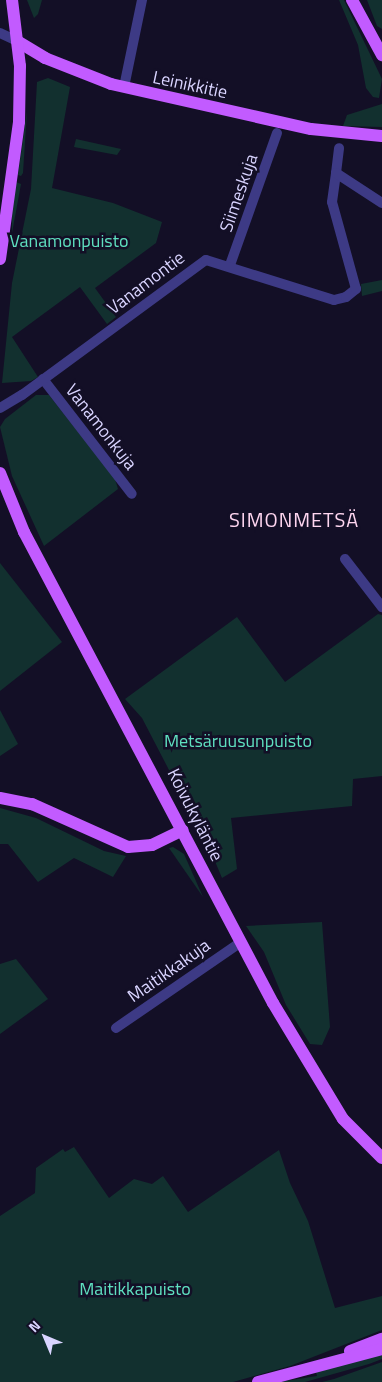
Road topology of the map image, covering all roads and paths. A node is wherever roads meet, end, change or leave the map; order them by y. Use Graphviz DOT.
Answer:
graph roads {
  1 [pos="12,0"];
  2 [pos="142,0"];
  3 [pos="352,0"];
  4 [pos="0,32"];
  5 [pos="17,41"];
  6 [pos="382,55"];
  7 [pos="124,87"];
  8 [pos="277,133"];
  9 [pos="382,136"];
  10 [pos="339,148"];
  11 [pos="336,173"];
  12 [pos="382,204"];
  13 [pos="0,259"];
  14 [pos="230,265"];
  15 [pos="44,379"];
  16 [pos="0,408"];
  17 [pos="0,473"];
  18 [pos="132,494"];
  19 [pos="345,559"];
  20 [pos="382,607"];
  21 [pos="0,798"];
  22 [pos="183,830"];
  23 [pos="241,942"];
  24 [pos="116,1028"];
  25 [pos="382,1158"];
  26 [pos="382,1339"];
  27 [pos="382,1349"];
  28 [pos="296,1372"];
  29 [pos="258,1382"];
  1 -- 5 [label="main road"];
  2 -- 7 [label="street"];
  3 -- 6 [label="main road"];
  4 -- 5 [label="street, Leinikkitie"];
  5 -- 7 [label="main road, Leinikkitie"];
  5 -- 13 [label="main road"];
  7 -- 9 [label="main road, Leinikkitie"];
  8 -- 14 [label="street, Siimeskuja"];
  10 -- 11 [label="street"];
  11 -- 12 [label="street"];
  11 -- 14 [label="street, Vanamontie"];
  14 -- 15 [label="street, Vanamontie"];
  15 -- 16 [label="street, Vanamontie"];
  15 -- 18 [label="street, Vanamonkuja"];
  17 -- 22 [label="main road, Koivukyläntie"];
  19 -- 20 [label="street"];
  21 -- 22 [label="main road"];
  22 -- 23 [label="main road, Koivukyläntie"];
  23 -- 24 [label="street, Maitikkakuja"];
  23 -- 25 [label="main road, Koivukyläntie"];
  26 -- 28 [label="main road"];
  27 -- 28 [label="main road"];
  28 -- 29 [label="main road"];
}
